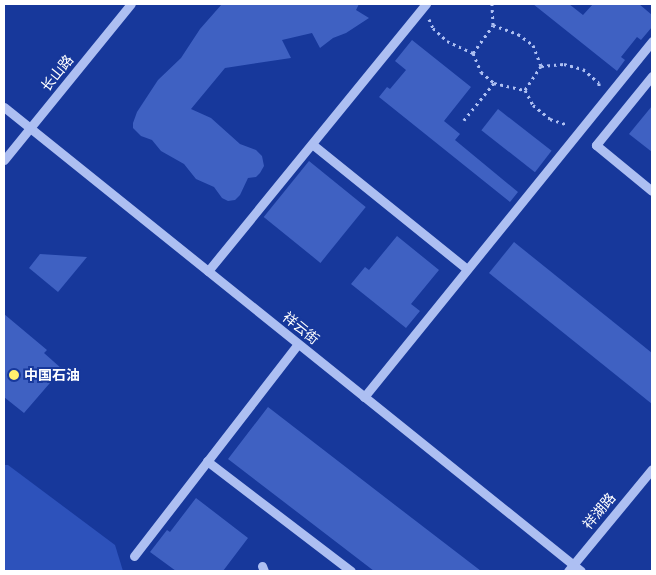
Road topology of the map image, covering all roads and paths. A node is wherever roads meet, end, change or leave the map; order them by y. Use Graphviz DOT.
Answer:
graph roads {
  1 [pos="131,4"];
  2 [pos="492,4"];
  3 [pos="424,6"];
  4 [pos="493,25"];
  5 [pos="652,41"];
  6 [pos="473,53"];
  7 [pos="541,66"];
  8 [pos="652,76"];
  9 [pos="494,83"];
  10 [pos="525,90"];
  11 [pos="600,106"];
  12 [pos="4,107"];
  13 [pos="464,120"];
  14 [pos="30,128"];
  15 [pos="580,130"];
  16 [pos="312,144"];
  17 [pos="4,160"];
  18 [pos="652,191"];
  19 [pos="467,269"];
  20 [pos="208,272"];
  21 [pos="298,344"];
  22 [pos="364,397"];
  23 [pos="207,461"];
  24 [pos="652,469"];
  25 [pos="134,556"];
  26 [pos="570,568"];
  27 [pos="351,571"];
  28 [pos="581,571"];
  1 -- 14 [label="street, 长山路"];
  2 -- 4 [label="path"];
  3 -- 6 [label="path"];
  3 -- 16 [label="street"];
  4 -- 6 [label="path"];
  4 -- 7 [label="path"];
  5 -- 11 [label="street"];
  6 -- 9 [label="path"];
  7 -- 10 [label="path"];
  7 -- 11 [label="path"];
  8 -- 18 [label="street"];
  9 -- 10 [label="path"];
  9 -- 13 [label="path"];
  10 -- 15 [label="path"];
  11 -- 15 [label="street"];
  12 -- 14 [label="street, 祥云街"];
  14 -- 17 [label="street, 长山路"];
  14 -- 20 [label="street, 祥云街"];
  15 -- 19 [label="street"];
  16 -- 19 [label="street"];
  16 -- 20 [label="street"];
  19 -- 22 [label="street"];
  20 -- 21 [label="street, 祥云街"];
  21 -- 22 [label="street, 祥云街"];
  21 -- 23 [label="street"];
  22 -- 26 [label="street, 祥云街"];
  23 -- 25 [label="street"];
  23 -- 27 [label="street"];
  24 -- 26 [label="street, 祥湖路"];
  26 -- 28 [label="street, 祥云街"];
}
